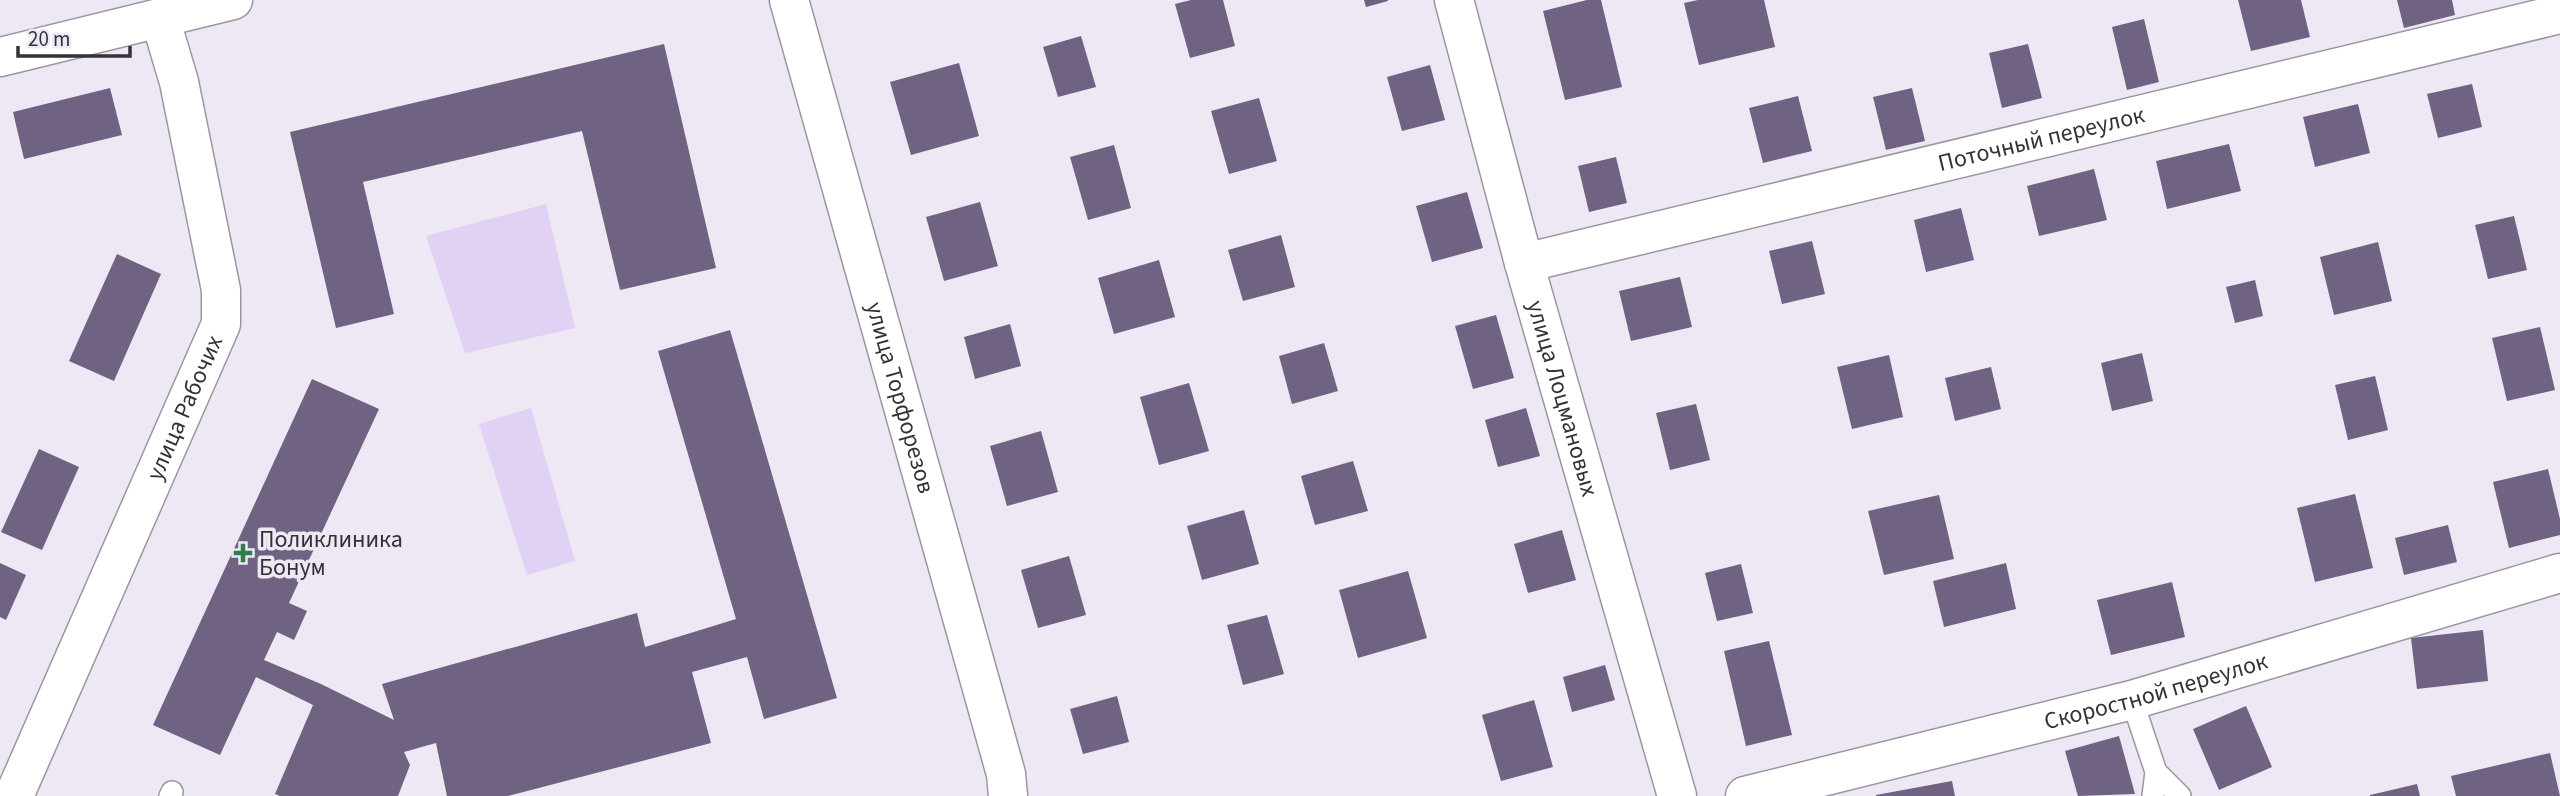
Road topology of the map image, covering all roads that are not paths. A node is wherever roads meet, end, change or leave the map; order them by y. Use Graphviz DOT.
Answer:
graph roads {
  1 [pos="233,0"];
  2 [pos="789,0"];
  3 [pos="1454,0"];
  4 [pos="158,9"];
  5 [pos="2560,13"];
  6 [pos="0,57"];
  7 [pos="1524,263"];
  8 [pos="2560,573"];
  9 [pos="2133,701"];
  10 [pos="2156,772"];
  11 [pos="14,796"];
  12 [pos="1008,796"];
  13 [pos="1677,796"];
  14 [pos="1745,796"];
  15 [pos="2153,796"];
  16 [pos="2180,796"];
  1 -- 4 [label="street"];
  2 -- 12 [label="street, улица Торфорезов"];
  3 -- 7 [label="street, улица Лоцмановых"];
  4 -- 6 [label="street"];
  4 -- 11 [label="street, улица Рабочих"];
  5 -- 7 [label="street, Поточный переулок"];
  7 -- 13 [label="street, улица Лоцмановых"];
  8 -- 9 [label="street, Скоростной переулок"];
  9 -- 10 [label="lane"];
  9 -- 14 [label="street, Скоростной переулок"];
  10 -- 15 [label="lane"];
  10 -- 16 [label="lane"];
}
